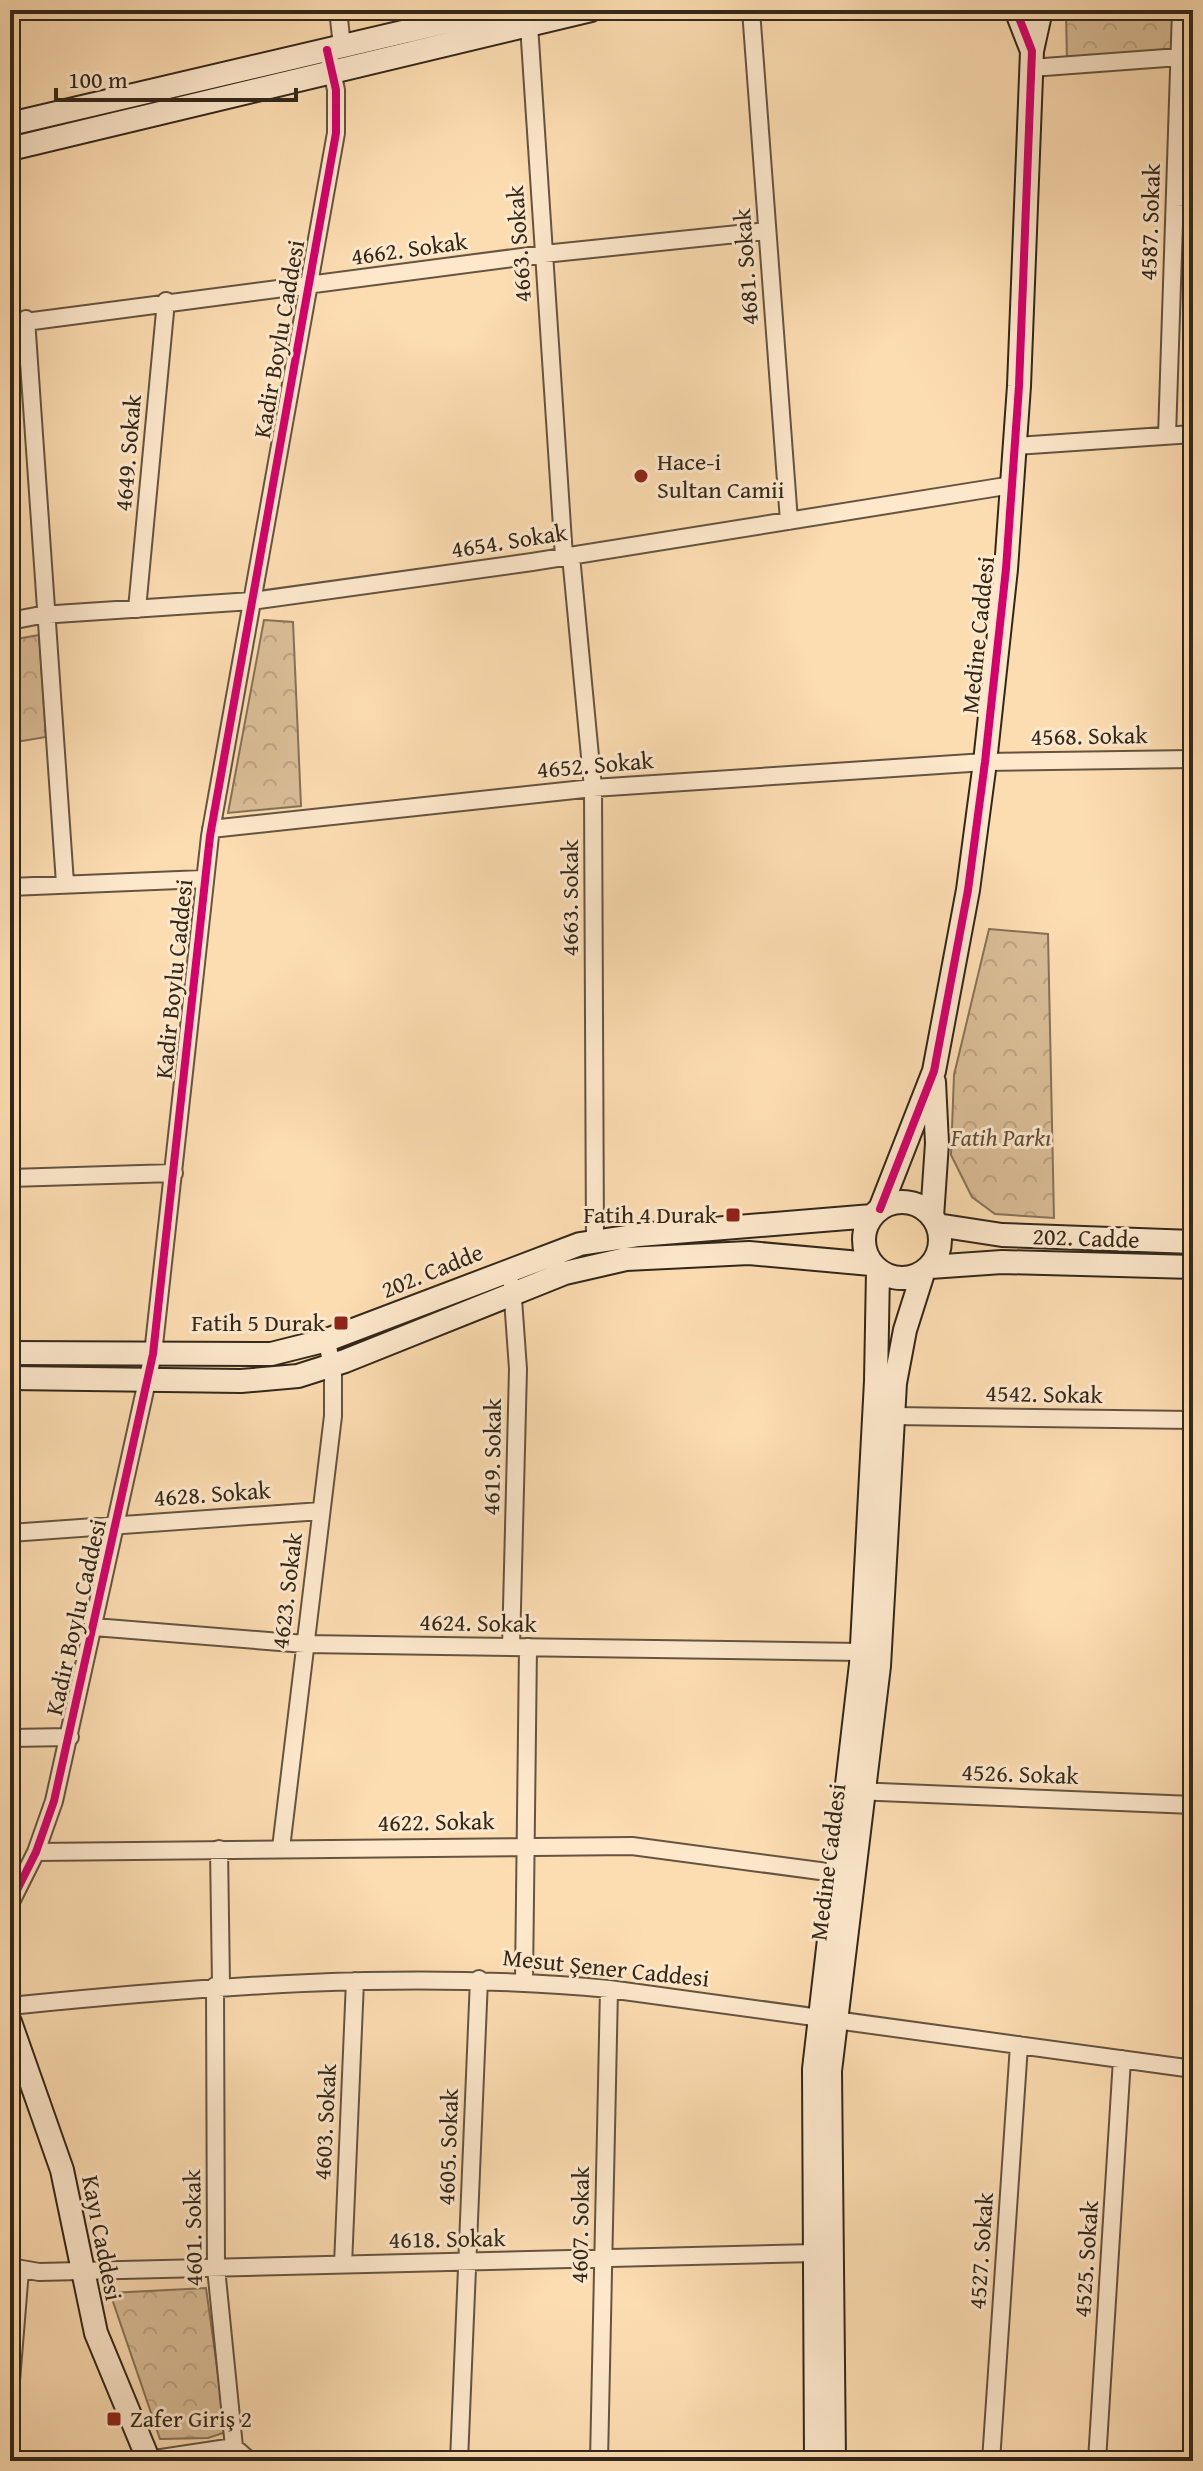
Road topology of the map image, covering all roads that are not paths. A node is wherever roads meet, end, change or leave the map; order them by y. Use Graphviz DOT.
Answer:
graph roads {
  1 [pos="338,10"];
  2 [pos="497,10"];
  3 [pos="591,10"];
  4 [pos="751,10"];
  5 [pos="1016,10"];
  6 [pos="1027,10"];
  7 [pos="1041,10"];
  8 [pos="1181,10"];
  9 [pos="529,25"];
  10 [pos="334,56"];
  11 [pos="1186,57"];
  12 [pos="1032,59"];
  13 [pos="10,124"];
  14 [pos="10,149"];
  15 [pos="1193,197"];
  16 [pos="1175,198"];
  17 [pos="767,231"];
  18 [pos="544,254"];
  19 [pos="308,288"];
  20 [pos="166,301"];
  21 [pos="18,322"];
  22 [pos="1193,434"];
  23 [pos="1167,436"];
  24 [pos="1015,446"];
  25 [pos="1012,485"];
  26 [pos="789,521"];
  27 [pos="567,556"];
  28 [pos="252,601"];
  29 [pos="137,609"];
  30 [pos="46,615"];
  31 [pos="10,621"];
  32 [pos="1193,759"];
  33 [pos="985,762"];
  34 [pos="593,788"];
  35 [pos="211,829"];
  36 [pos="203,879"];
  37 [pos="65,883"];
  38 [pos="10,887"];
  39 [pos="934,1071"];
  40 [pos="174,1173"];
  41 [pos="10,1178"];
  42 [pos="876,1212"];
  43 [pos="935,1221"];
  44 [pos="595,1241"];
  45 [pos="1193,1242"];
  46 [pos="874,1267"];
  47 [pos="1193,1267"];
  48 [pos="510,1268"];
  49 [pos="926,1270"];
  50 [pos="513,1294"];
  51 [pos="327,1340"];
  52 [pos="10,1353"];
  53 [pos="153,1354"];
  54 [pos="332,1366"];
  55 [pos="10,1378"];
  56 [pos="149,1380"];
  57 [pos="893,1416"];
  58 [pos="1193,1420"];
  59 [pos="321,1511"];
  60 [pos="117,1525"];
  61 [pos="10,1533"];
  62 [pos="94,1627"];
  63 [pos="305,1644"];
  64 [pos="520,1647"];
  65 [pos="861,1652"];
  66 [pos="70,1737"];
  67 [pos="10,1738"];
  68 [pos="854,1791"];
  69 [pos="1193,1805"];
  70 [pos="525,1845"];
  71 [pos="281,1848"];
  72 [pos="219,1849"];
  73 [pos="36,1852"];
  74 [pos="835,1873"];
  75 [pos="10,1904"];
  76 [pos="479,1979"];
  77 [pos="355,1981"];
  78 [pos="524,1981"];
  79 [pos="218,1986"];
  80 [pos="609,1989"];
  81 [pos="10,2006"];
  82 [pos="826,2018"];
  83 [pos="10,2022"];
  84 [pos="1019,2045"];
  85 [pos="1122,2059"];
  86 [pos="1193,2069"];
  87 [pos="815,2253"];
  88 [pos="603,2259"];
  89 [pos="468,2262"];
  90 [pos="343,2265"];
  91 [pos="15,2268"];
  92 [pos="216,2268"];
  93 [pos="81,2272"];
  94 [pos="10,2393"];
  95 [pos="234,2447"];
  96 [pos="149,2460"];
  97 [pos="250,2461"];
  98 [pos="459,2461"];
  99 [pos="599,2461"];
  100 [pos="816,2461"];
  101 [pos="834,2461"];
  102 [pos="991,2461"];
  103 [pos="1097,2461"];
  1 -- 10 [label="street, Kadir Boylu Caddesi"];
  2 -- 10 [label="street"];
  3 -- 9 [label="street"];
  4 -- 17 [label="street, 4681. Sokak"];
  5 -- 12 [label="street"];
  6 -- 12 [label="street, Medine Caddesi"];
  7 -- 12 [label="street, Medine Caddesi"];
  8 -- 11 [label="street, 4587. Sokak"];
  9 -- 10 [label="street"];
  9 -- 18 [label="street, 4663. Sokak"];
  10 -- 13 [label="street"];
  10 -- 14 [label="street"];
  10 -- 19 [label="street, Kadir Boylu Caddesi"];
  11 -- 12 [label="street"];
  11 -- 16 [label="street, 4587. Sokak"];
  12 -- 24 [label="street, Medine Caddesi"];
  15 -- 16 [label="street"];
  16 -- 23 [label="street, 4587. Sokak"];
  17 -- 18 [label="street, 4662. Sokak"];
  17 -- 26 [label="street, 4681. Sokak"];
  18 -- 19 [label="street, 4662. Sokak"];
  18 -- 27 [label="street, 4663. Sokak"];
  19 -- 20 [label="street, 4662. Sokak"];
  19 -- 28 [label="street, Kadir Boylu Caddesi"];
  20 -- 21 [label="street, 4662. Sokak"];
  20 -- 29 [label="street, 4649. Sokak"];
  21 -- 30 [label="street"];
  22 -- 23 [label="street"];
  23 -- 24 [label="street"];
  24 -- 25 [label="street, Medine Caddesi"];
  25 -- 26 [label="street, 4654. Sokak"];
  25 -- 33 [label="street, Medine Caddesi"];
  26 -- 27 [label="street, 4654. Sokak"];
  27 -- 28 [label="street, 4654. Sokak"];
  27 -- 34 [label="street, 4663. Sokak"];
  28 -- 29 [label="street, 4654. Sokak"];
  28 -- 35 [label="street, Kadir Boylu Caddesi"];
  29 -- 30 [label="street, 4654. Sokak"];
  30 -- 31 [label="street, 4654. Sokak"];
  30 -- 37 [label="street"];
  32 -- 33 [label="street, 4568. Sokak"];
  33 -- 34 [label="street, 4652. Sokak"];
  33 -- 39 [label="street, Medine Caddesi"];
  34 -- 35 [label="street, 4652. Sokak"];
  34 -- 44 [label="street, 4663. Sokak"];
  35 -- 36 [label="street, Kadir Boylu Caddesi"];
  36 -- 37 [label="street"];
  36 -- 40 [label="street, Kadir Boylu Caddesi"];
  37 -- 38 [label="street"];
  39 -- 42 [label="street, Medine Caddesi"];
  39 -- 43 [label="street, Medine Caddesi"];
  40 -- 41 [label="street"];
  40 -- 53 [label="street, Kadir Boylu Caddesi"];
  42 -- 43 [label="street"];
  42 -- 44 [label="street, 202. Cadde"];
  42 -- 46 [label="street"];
  43 -- 45 [label="street, 202. Cadde"];
  43 -- 49 [label="street"];
  44 -- 48 [label="street, 202. Cadde"];
  46 -- 49 [label="street"];
  46 -- 50 [label="street"];
  46 -- 65 [label="street, Medine Caddesi"];
  47 -- 49 [label="street, 202. Cadde"];
  48 -- 50 [label="street, 4619. Sokak"];
  48 -- 51 [label="street, 202. Cadde"];
  49 -- 57 [label="street, Medine Caddesi"];
  50 -- 54 [label="street"];
  50 -- 64 [label="street, 4619. Sokak"];
  51 -- 53 [label="street, 202. Cadde"];
  51 -- 54 [label="street, 4623. Sokak"];
  52 -- 53 [label="street, 202. Cadde"];
  53 -- 56 [label="street, Kadir Boylu Caddesi"];
  54 -- 56 [label="street"];
  54 -- 59 [label="street, 4623. Sokak"];
  55 -- 56 [label="street"];
  56 -- 60 [label="street, Kadir Boylu Caddesi"];
  57 -- 58 [label="street, 4542. Sokak"];
  57 -- 68 [label="street, Medine Caddesi"];
  59 -- 60 [label="street, 4628. Sokak"];
  59 -- 63 [label="street, 4623. Sokak"];
  60 -- 61 [label="street, 4628. Sokak"];
  60 -- 62 [label="street, Kadir Boylu Caddesi"];
  62 -- 63 [label="street, 4624. Sokak"];
  62 -- 66 [label="street, Kadir Boylu Caddesi"];
  63 -- 64 [label="street, 4624. Sokak"];
  63 -- 71 [label="street, 4623. Sokak"];
  64 -- 65 [label="street, 4624. Sokak"];
  64 -- 70 [label="street, 4619. Sokak"];
  65 -- 68 [label="street, Medine Caddesi"];
  66 -- 67 [label="street"];
  66 -- 73 [label="street, Kadir Boylu Caddesi"];
  68 -- 69 [label="street, 4526. Sokak"];
  68 -- 74 [label="street, Medine Caddesi"];
  68 -- 82 [label="street, Medine Caddesi"];
  70 -- 71 [label="street, 4622. Sokak"];
  70 -- 74 [label="street, 4622. Sokak"];
  70 -- 78 [label="street, 4619. Sokak"];
  71 -- 72 [label="street, 4622. Sokak"];
  72 -- 73 [label="street, 4622. Sokak"];
  72 -- 79 [label="street, 4601. Sokak"];
  73 -- 75 [label="street, Kadir Boylu Caddesi"];
  74 -- 82 [label="street, Medine Caddesi"];
  76 -- 77 [label="street, Mesut Şener Caddesi"];
  76 -- 78 [label="street, Mesut Şener Caddesi"];
  76 -- 89 [label="street, 4605. Sokak"];
  77 -- 79 [label="street, Mesut Şener Caddesi"];
  77 -- 90 [label="street, 4603. Sokak"];
  78 -- 80 [label="street, Mesut Şener Caddesi"];
  79 -- 81 [label="street, Mesut Şener Caddesi"];
  79 -- 92 [label="street, 4601. Sokak"];
  80 -- 82 [label="street, Mesut Şener Caddesi"];
  80 -- 88 [label="street, 4607. Sokak"];
  82 -- 84 [label="street, Mesut Şener Caddesi"];
  82 -- 87 [label="street, Medine Caddesi"];
  82 -- 101 [label="street, Medine Caddesi"];
  83 -- 93 [label="street, Kayı Caddesi"];
  84 -- 85 [label="street, Mesut Şener Caddesi"];
  84 -- 102 [label="street, 4527. Sokak"];
  85 -- 86 [label="street, Mesut Şener Caddesi"];
  85 -- 103 [label="street, 4525. Sokak"];
  87 -- 88 [label="street, 4618. Sokak"];
  87 -- 100 [label="street, Medine Caddesi"];
  88 -- 89 [label="street, 4618. Sokak"];
  88 -- 99 [label="street, 4607. Sokak"];
  89 -- 90 [label="street, 4618. Sokak"];
  89 -- 98 [label="street, 4605. Sokak"];
  90 -- 92 [label="street, 4618. Sokak"];
  91 -- 93 [label="street, 4618. Sokak"];
  91 -- 94 [label="street"];
  92 -- 93 [label="street, 4618. Sokak"];
  92 -- 95 [label="street, 4601. Sokak"];
  93 -- 96 [label="street, Kayı Caddesi"];
  95 -- 96 [label="street"];
  95 -- 97 [label="street"];
}
